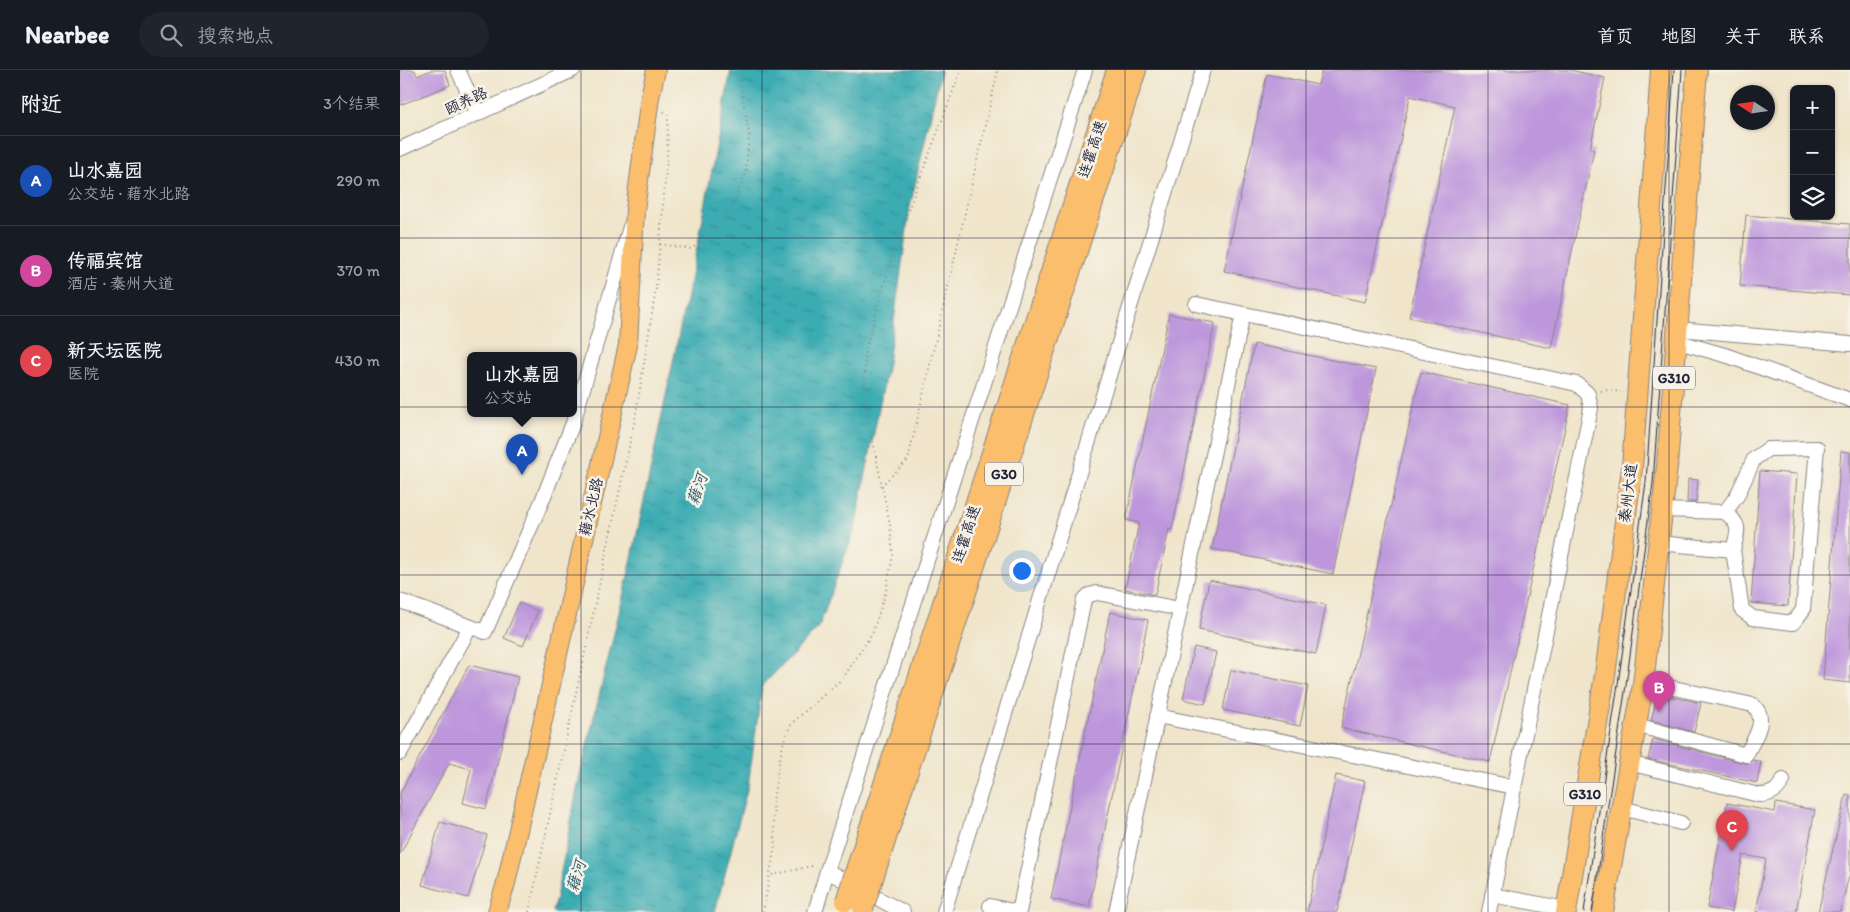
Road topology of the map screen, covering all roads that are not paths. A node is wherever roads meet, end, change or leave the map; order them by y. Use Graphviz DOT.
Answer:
graph roads {
  1 [pos="458,70"];
  2 [pos="573,70"];
  3 [pos="656,70"];
  4 [pos="1085,70"];
  5 [pos="1117,70"];
  6 [pos="1136,70"];
  7 [pos="1203,70"];
  8 [pos="1661,70"];
  9 [pos="1697,70"];
  10 [pos="650,97"];
  11 [pos="478,114"];
  12 [pos="400,149"];
  13 [pos="635,210"];
  14 [pos="1196,304"];
  15 [pos="1243,314"];
  16 [pos="1677,336"];
  17 [pos="1850,344"];
  18 [pos="1850,400"];
  19 [pos="577,409"];
  20 [pos="575,417"];
  21 [pos="1662,510"];
  22 [pos="1724,512"];
  23 [pos="1658,543"];
  24 [pos="1733,550"];
  25 [pos="400,601"];
  26 [pos="1180,609"];
  27 [pos="470,627"];
  28 [pos="1643,685"];
  29 [pos="1157,716"];
  30 [pos="1636,725"];
  31 [pos="400,752"];
  32 [pos="1641,766"];
  33 [pos="1783,780"];
  34 [pos="1514,787"];
  35 [pos="1622,808"];
  36 [pos="1681,823"];
  37 [pos="828,872"];
  38 [pos="864,876"];
  39 [pos="1492,895"];
  40 [pos="990,906"];
  41 [pos="853,908"];
  42 [pos="1566,911"];
  43 [pos="497,912"];
  44 [pos="504,912"];
  45 [pos="815,912"];
  46 [pos="903,912"];
  47 [pos="944,912"];
  48 [pos="1018,912"];
  49 [pos="1116,912"];
  50 [pos="1489,912"];
  51 [pos="1603,912"];
  1 -- 11 [label="street"];
  2 -- 11 [label="street, 颐养路"];
  3 -- 10 [label="main road, 藉水北路"];
  4 -- 37 [label="street"];
  5 -- 38 [label="highway, 连霍高速 / G30"];
  6 -- 38 [label="highway, 连霍高速 / G30"];
  7 -- 47 [label="street"];
  8 -- 42 [label="highway, 秦州大道 / G310"];
  9 -- 16 [label="highway, G310"];
  10 -- 13 [label="main road, 藉水北路"];
  10 -- 44 [label="main road, 藉水北路"];
  11 -- 12 [label="street, 颐养路"];
  13 -- 19 [label="street"];
  13 -- 43 [label="main road, 藉水北路"];
  14 -- 15 [label="street"];
  15 -- 26 [label="street"];
  15 -- 34 [label="street"];
  16 -- 17 [label="street"];
  16 -- 18 [label="street"];
  16 -- 21 [label="highway, G310"];
  20 -- 27 [label="street"];
  21 -- 22 [label="street"];
  21 -- 23 [label="highway, G310"];
  22 -- 24 [label="street"];
  22 -- 24 [label="street"];
  23 -- 24 [label="street"];
  23 -- 28 [label="highway, G310"];
  25 -- 27 [label="street"];
  26 -- 29 [label="street"];
  26 -- 48 [label="street"];
  27 -- 31 [label="street"];
  28 -- 30 [label="highway, G310"];
  28 -- 30 [label="street"];
  29 -- 34 [label="street"];
  29 -- 49 [label="street"];
  30 -- 35 [label="highway, G310"];
  32 -- 33 [label="street"];
  34 -- 39 [label="street"];
  35 -- 36 [label="street"];
  35 -- 51 [label="highway, G310"];
  37 -- 45 [label="street"];
  37 -- 46 [label="street"];
  38 -- 41 [label="highway, 连霍高速 / G30, bridge"];
  39 -- 42 [label="street"];
  39 -- 50 [label="street"];
  40 -- 48 [label="street"];
}
